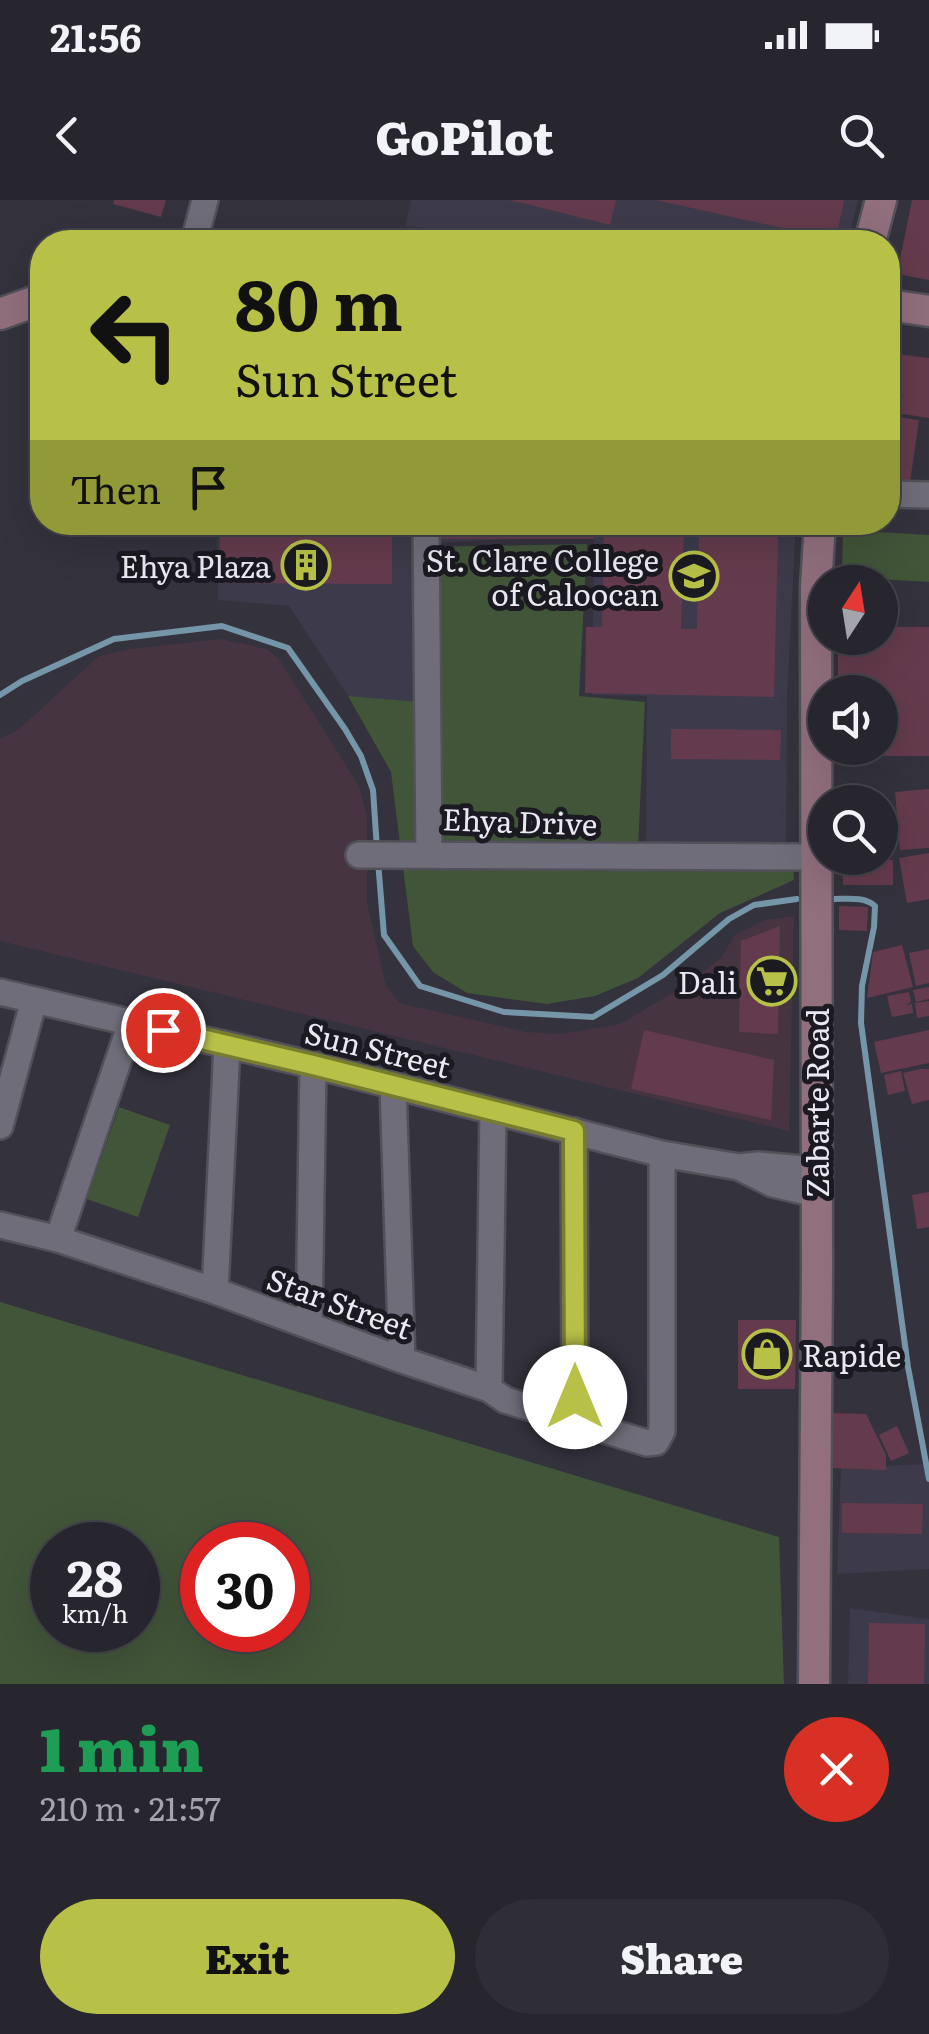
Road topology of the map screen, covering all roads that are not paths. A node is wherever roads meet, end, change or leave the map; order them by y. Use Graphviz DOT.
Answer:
graph roads {
  1 [pos="205,200"];
  2 [pos="881,200"];
  3 [pos="197,230"];
  4 [pos="873,230"];
  5 [pos="30,303"];
  6 [pos="900,307"];
  7 [pos="929,311"];
  8 [pos="0,314"];
  9 [pos="426,535"];
  10 [pos="819,535"];
  11 [pos="815,785"];
  12 [pos="359,854"];
  13 [pos="418,855"];
  14 [pos="808,858"];
  15 [pos="815,875"];
  16 [pos="0,992"];
  17 [pos="34,1000"];
  18 [pos="132,1023"];
  19 [pos="227,1045"];
  20 [pos="313,1065"];
  21 [pos="393,1085"];
  22 [pos="493,1111"];
  23 [pos="0,1122"];
  24 [pos="574,1131"];
  25 [pos="662,1154"];
  26 [pos="816,1182"];
  27 [pos="0,1224"];
  28 [pos="58,1239"];
  29 [pos="215,1292"];
  30 [pos="308,1324"];
  31 [pos="402,1360"];
  32 [pos="489,1389"];
  33 [pos="574,1422"];
  34 [pos="814,1684"];
  1 -- 3 [label="street"];
  2 -- 4 [label="main road"];
  5 -- 8 [label="main road"];
  6 -- 7 [label="main road"];
  9 -- 13 [label="street, Ehya Drive"];
  10 -- 11 [label="main road, Zabarte Road"];
  12 -- 13 [label="street"];
  13 -- 14 [label="street, Ehya Drive"];
  15 -- 26 [label="main road, Zabarte Road"];
  16 -- 17 [label="street, Sun Street"];
  17 -- 18 [label="street, Sun Street"];
  17 -- 23 [label="street"];
  18 -- 19 [label="street, Sun Street"];
  18 -- 28 [label="street"];
  19 -- 20 [label="street, Sun Street"];
  19 -- 29 [label="street"];
  20 -- 21 [label="street, Sun Street"];
  20 -- 30 [label="street"];
  21 -- 22 [label="street, Sun Street"];
  21 -- 31 [label="street"];
  22 -- 24 [label="street, Sun Street"];
  22 -- 32 [label="street"];
  24 -- 25 [label="street, Sun Street"];
  24 -- 33 [label="street"];
  25 -- 26 [label="street, Sun Street"];
  25 -- 33 [label="street, Star Street"];
  26 -- 34 [label="main road, Zabarte Road"];
  27 -- 28 [label="street, Star Street"];
  28 -- 29 [label="street, Star Street"];
  29 -- 30 [label="street, Star Street"];
  30 -- 31 [label="street, Star Street"];
  31 -- 32 [label="street, Star Street"];
  32 -- 33 [label="street, Star Street"];
}
